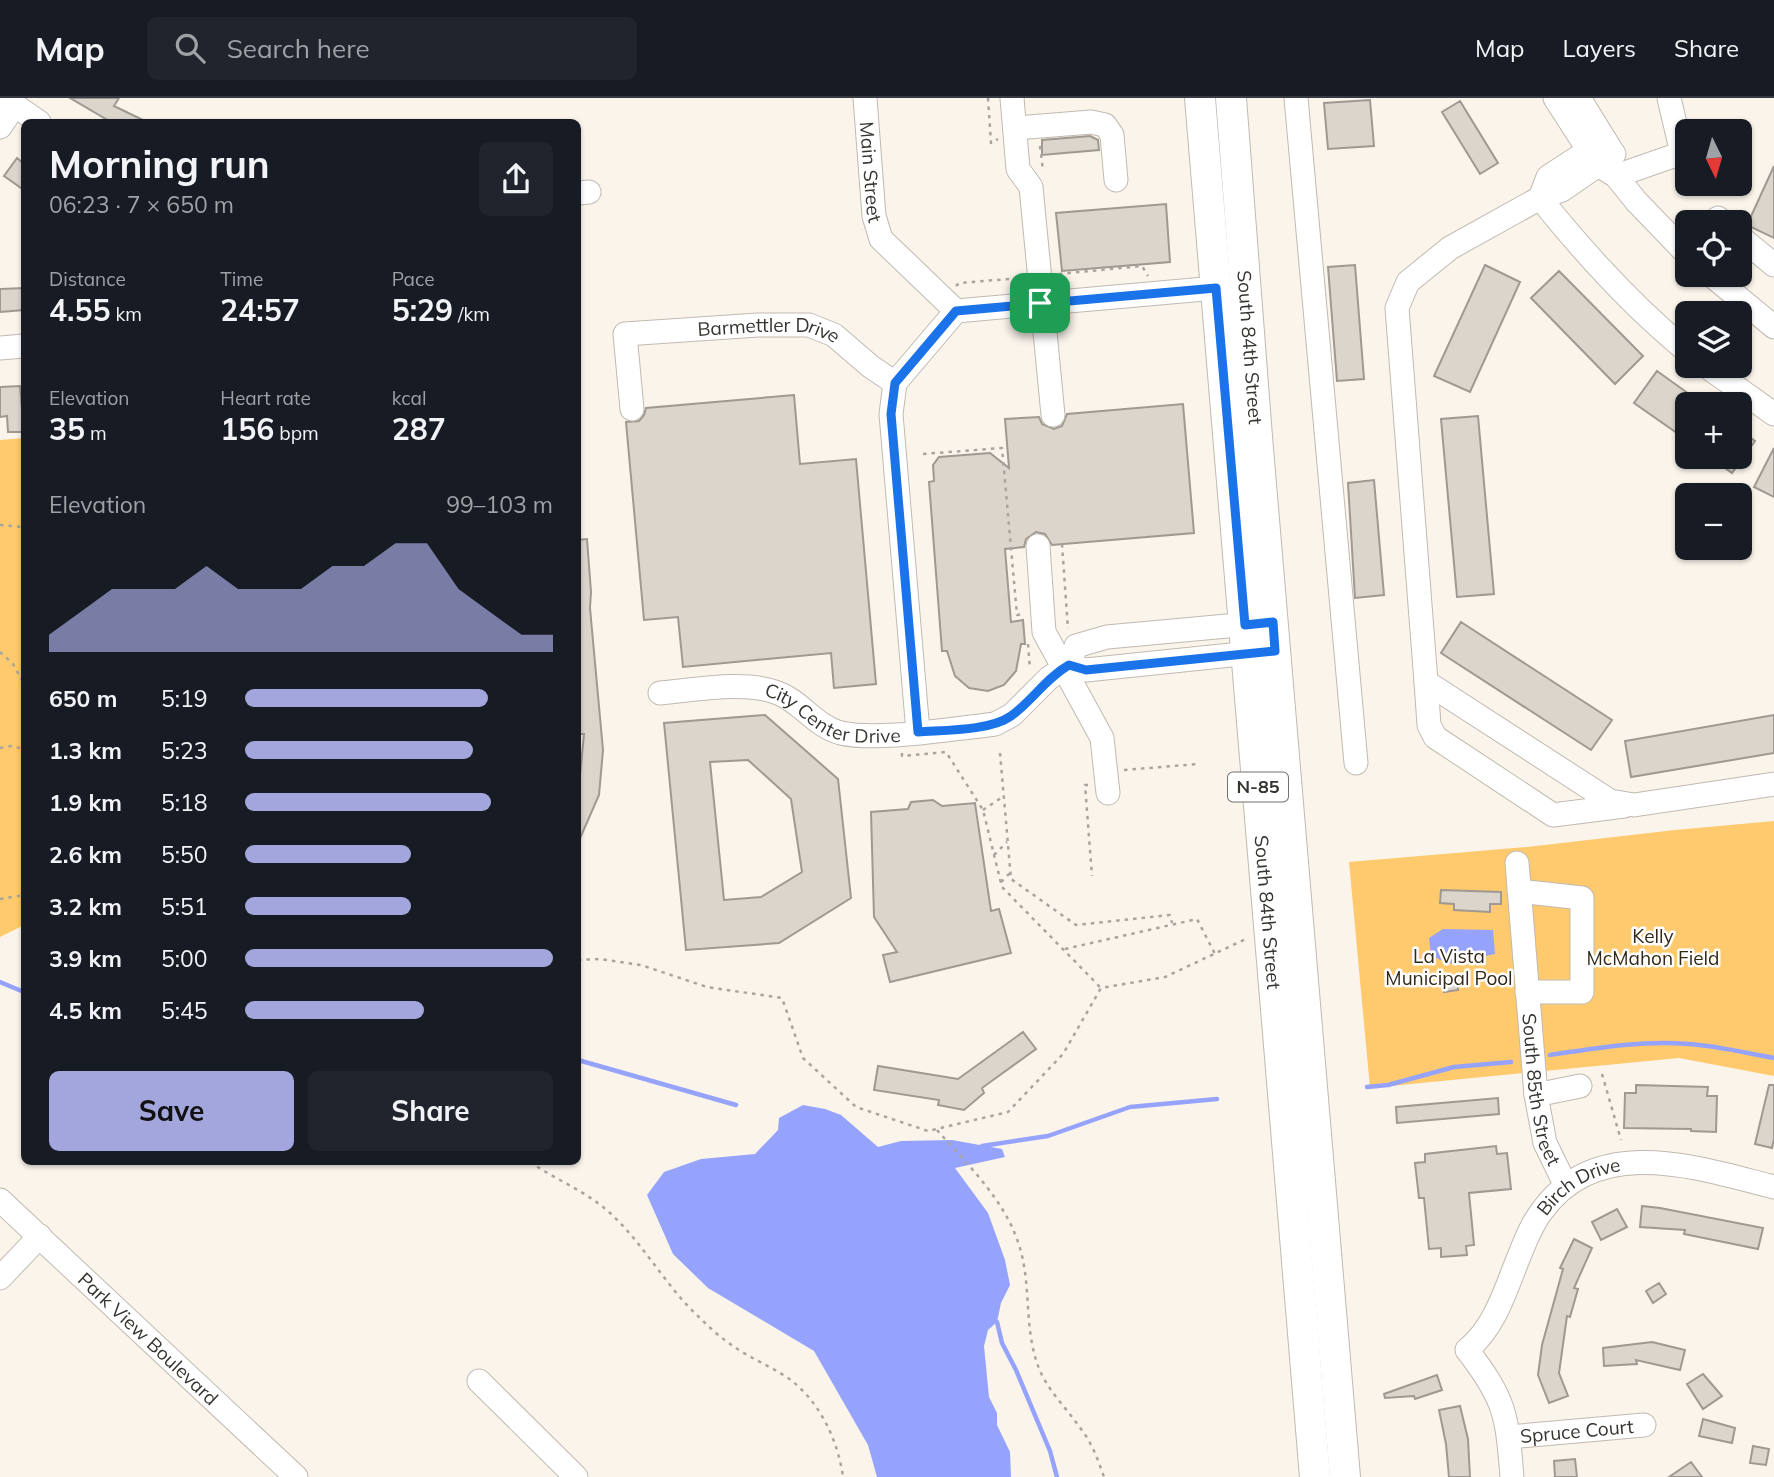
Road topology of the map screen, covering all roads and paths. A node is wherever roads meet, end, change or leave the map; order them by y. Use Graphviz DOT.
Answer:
graph roads {
  1 [pos="865,98"];
  2 [pos="988,98"];
  3 [pos="1013,98"];
  4 [pos="1200,98"];
  5 [pos="1231,98"];
  6 [pos="1296,98"];
  7 [pos="1669,98"];
  8 [pos="10,102"];
  9 [pos="1569,102"];
  10 [pos="34,119"];
  11 [pos="0,127"];
  12 [pos="1010,131"];
  13 [pos="1041,146"];
  14 [pos="1604,158"];
  15 [pos="1043,174"];
  16 [pos="1116,180"];
  17 [pos="1540,198"];
  18 [pos="1675,238"];
  19 [pos="1752,247"];
  20 [pos="1774,265"];
  21 [pos="1056,274"];
  22 [pos="1148,276"];
  23 [pos="1031,278"];
  24 [pos="1726,287"];
  25 [pos="1216,288"];
  26 [pos="953,302"];
  27 [pos="1040,303"];
  28 [pos="1774,327"];
  29 [pos="1675,341"];
  30 [pos="21,346"];
  31 [pos="0,348"];
  32 [pos="1723,378"];
  33 [pos="895,383"];
  34 [pos="632,409"];
  35 [pos="1774,414"];
  36 [pos="1053,415"];
  37 [pos="923,454"];
  38 [pos="0,526"];
  39 [pos="21,527"];
  40 [pos="1062,544"];
  41 [pos="1038,546"];
  42 [pos="1025,614"];
  43 [pos="1064,634"];
  44 [pos="1260,638"];
  45 [pos="1027,641"];
  46 [pos="0,652"];
  47 [pos="1066,667"];
  48 [pos="1030,669"];
  49 [pos="21,679"];
  50 [pos="1426,682"];
  51 [pos="660,693"];
  52 [pos="918,732"];
  53 [pos="0,748"];
  54 [pos="21,748"];
  55 [pos="1000,753"];
  56 [pos="902,756"];
  57 [pos="959,758"];
  58 [pos="950,759"];
  59 [pos="1356,763"];
  60 [pos="1198,764"];
  61 [pos="1117,771"];
  62 [pos="1774,784"];
  63 [pos="1103,789"];
  64 [pos="1004,796"];
  65 [pos="1634,805"];
  66 [pos="983,810"];
  67 [pos="1008,841"];
  68 [pos="994,855"];
  69 [pos="1517,863"];
  70 [pos="1011,872"];
  71 [pos="1092,876"];
  72 [pos="1001,882"];
  73 [pos="1519,891"];
  74 [pos="21,896"];
  75 [pos="0,899"];
  76 [pos="1172,923"];
  77 [pos="1255,934"];
  78 [pos="1065,949"];
  79 [pos="1215,954"];
  80 [pos="581,960"];
  81 [pos="1101,988"];
  82 [pos="1527,992"];
  83 [pos="1602,1074"];
  84 [pos="1580,1086"];
  85 [pos="1535,1095"];
  86 [pos="936,1129"];
  87 [pos="1621,1140"];
  88 [pos="535,1165"];
  89 [pos="1566,1186"];
  90 [pos="1774,1187"];
  91 [pos="0,1200"];
  92 [pos="40,1236"];
  93 [pos="0,1278"];
  94 [pos="478,1381"];
  95 [pos="1644,1425"];
  96 [pos="1509,1437"];
  97 [pos="296,1477"];
  98 [pos="576,1477"];
  99 [pos="844,1477"];
  100 [pos="1104,1477"];
  101 [pos="1315,1477"];
  102 [pos="1345,1477"];
  103 [pos="1512,1477"];
  1 -- 26 [label="street, Main Street"];
  2 -- 12 [label="path"];
  3 -- 12 [label="street"];
  4 -- 25 [label="main road, South 84th Street / N-85"];
  5 -- 44 [label="main road, South 84th Street / N-85"];
  6 -- 59 [label="street"];
  7 -- 14 [label="street"];
  8 -- 10 [label="street"];
  8 -- 11 [label="street"];
  9 -- 14 [label="street"];
  12 -- 16 [label="street"];
  12 -- 27 [label="street"];
  13 -- 15 [label="path"];
  14 -- 17 [label="street"];
  14 -- 18 [label="street"];
  17 -- 29 [label="street"];
  17 -- 50 [label="street"];
  19 -- 20 [label="street"];
  21 -- 22 [label="path"];
  23 -- 26 [label="path"];
  24 -- 28 [label="street"];
  25 -- 27 [label="street"];
  25 -- 44 [label="main road, South 84th Street / N-85"];
  26 -- 27 [label="street"];
  26 -- 33 [label="street"];
  27 -- 36 [label="street"];
  30 -- 31 [label="street"];
  32 -- 35 [label="street"];
  33 -- 34 [label="street, Barmettler Drive"];
  33 -- 52 [label="street"];
  37 -- 42 [label="path"];
  38 -- 39 [label="path"];
  40 -- 43 [label="path"];
  41 -- 47 [label="street"];
  44 -- 47 [label="street, City Center Drive"];
  44 -- 101 [label="main road, South 84th Street / N-85"];
  44 -- 102 [label="main road, South 84th Street / N-85"];
  45 -- 48 [label="path"];
  46 -- 49 [label="path"];
  47 -- 52 [label="street, City Center Drive"];
  47 -- 63 [label="street"];
  50 -- 65 [label="street"];
  50 -- 65 [label="street"];
  51 -- 52 [label="street, City Center Drive"];
  53 -- 54 [label="path"];
  55 -- 64 [label="path"];
  56 -- 58 [label="path"];
  57 -- 58 [label="path"];
  58 -- 66 [label="path"];
  60 -- 61 [label="path"];
  62 -- 65 [label="street"];
  63 -- 71 [label="path"];
  64 -- 66 [label="path"];
  64 -- 67 [label="path"];
  66 -- 68 [label="path"];
  67 -- 68 [label="path"];
  67 -- 70 [label="path"];
  68 -- 72 [label="path"];
  69 -- 73 [label="street, South 85th Street"];
  70 -- 72 [label="path"];
  70 -- 76 [label="path"];
  72 -- 78 [label="path"];
  73 -- 82 [label="street, South 85th Street"];
  73 -- 82 [label="street"];
  74 -- 75 [label="path"];
  76 -- 78 [label="path"];
  76 -- 79 [label="path"];
  77 -- 79 [label="path"];
  78 -- 81 [label="path"];
  79 -- 81 [label="path"];
  80 -- 86 [label="path"];
  81 -- 86 [label="path"];
  82 -- 85 [label="street, South 85th Street"];
  83 -- 87 [label="path"];
  84 -- 85 [label="street"];
  85 -- 89 [label="street, South 85th Street"];
  86 -- 100 [label="path"];
  88 -- 99 [label="path"];
  89 -- 90 [label="street, Birch Drive"];
  89 -- 96 [label="street, Birch Drive"];
  91 -- 92 [label="street, Park View Boulevard"];
  92 -- 93 [label="street"];
  92 -- 97 [label="street, Park View Boulevard"];
  94 -- 98 [label="street"];
  95 -- 96 [label="street, Spruce Court"];
  96 -- 103 [label="street"];
}
